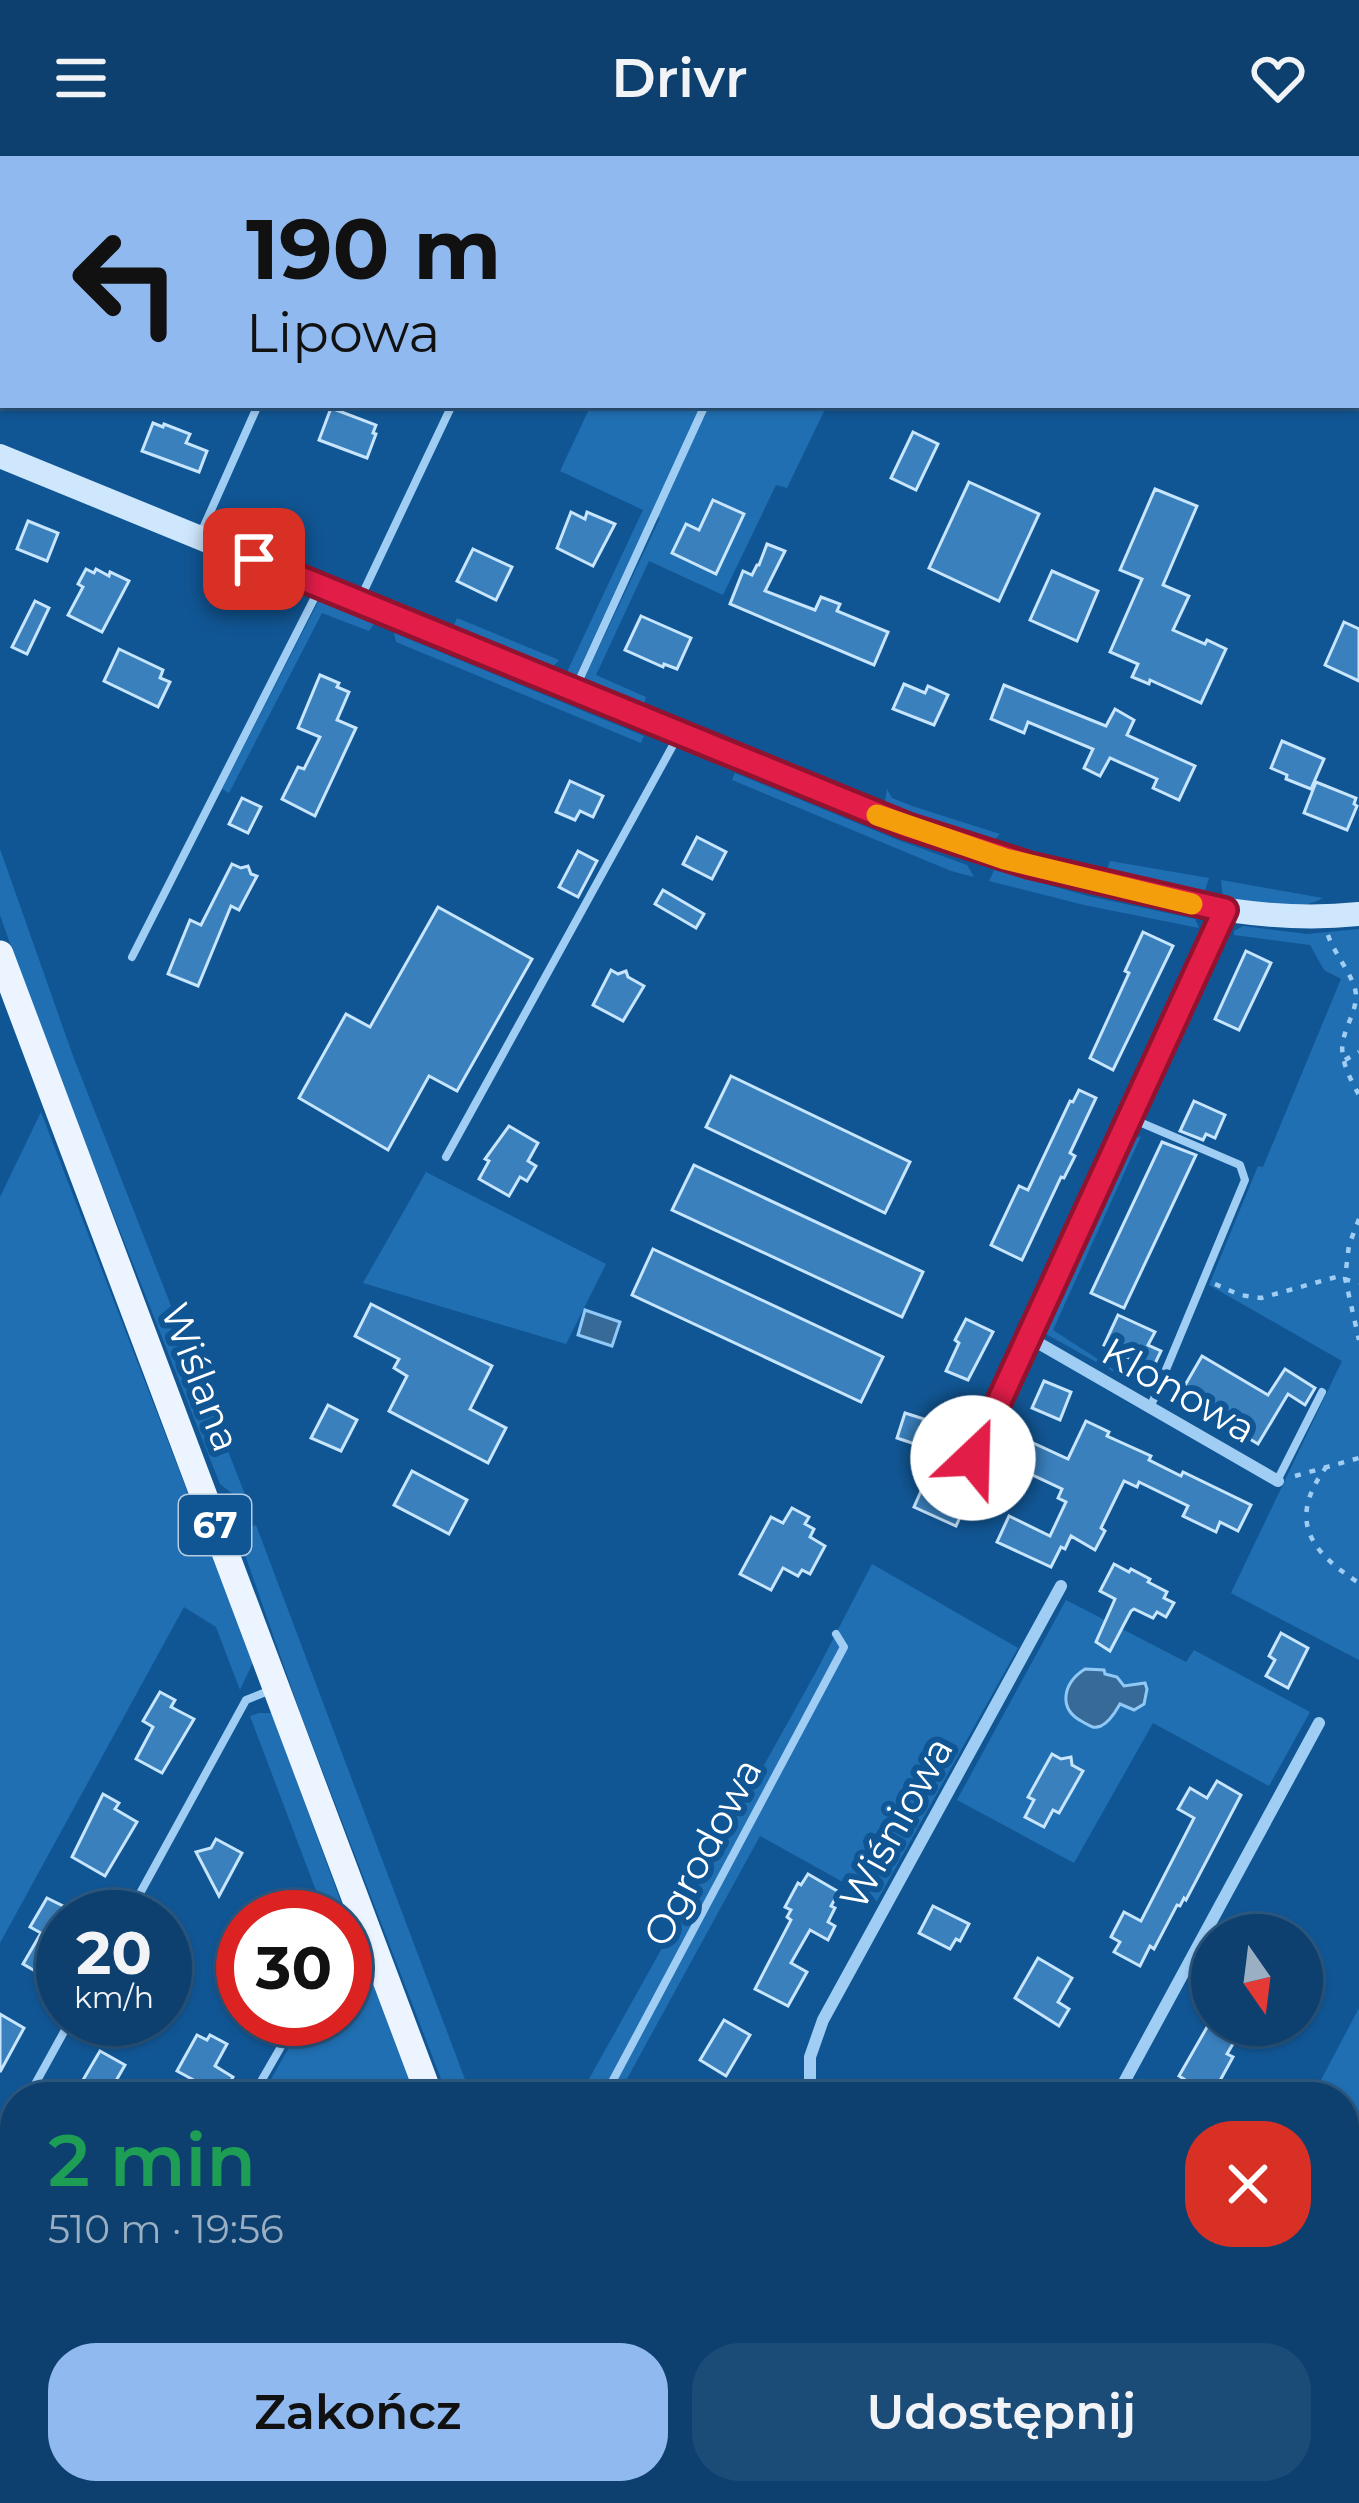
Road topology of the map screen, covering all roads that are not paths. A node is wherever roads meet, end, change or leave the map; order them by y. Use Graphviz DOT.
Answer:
graph roads {
  1 [pos="257,408"];
  2 [pos="451,408"];
  3 [pos="704,408"];
  4 [pos="0,456"];
  5 [pos="199,537"];
  6 [pos="320,586"];
  7 [pos="359,602"];
  8 [pos="574,691"];
  9 [pos="679,734"];
  10 [pos="1225,910"];
  11 [pos="1359,914"];
  12 [pos="0,954"];
  13 [pos="132,957"];
  14 [pos="1130,1118"];
  15 [pos="446,1157"];
  16 [pos="1028,1337"];
  17 [pos="1322,1392"];
  18 [pos="1149,1409"];
  19 [pos="973,1458"];
  20 [pos="1277,1481"];
  21 [pos="1061,1586"];
  22 [pos="836,1634"];
  23 [pos="276,1687"];
  24 [pos="1319,1723"];
  25 [pos="142,1890"];
  26 [pos="341,1890"];
  27 [pos="372,1971"];
  28 [pos="56,2046"];
  29 [pos="281,2046"];
  30 [pos="36,2082"];
  31 [pos="261,2082"];
  32 [pos="423,2082"];
  33 [pos="612,2082"];
  34 [pos="810,2082"];
  35 [pos="1124,2082"];
  1 -- 5 [label="lane"];
  2 -- 7 [label="lane"];
  3 -- 8 [label="lane"];
  4 -- 5 [label="street"];
  5 -- 6 [label="street"];
  6 -- 7 [label="street"];
  6 -- 13 [label="lane"];
  7 -- 8 [label="street"];
  8 -- 9 [label="street"];
  9 -- 10 [label="street"];
  9 -- 15 [label="lane"];
  10 -- 11 [label="street"];
  10 -- 14 [label="street"];
  12 -- 23 [label="main road, Wiślana / 67"];
  14 -- 16 [label="street"];
  14 -- 18 [label="lane"];
  16 -- 18 [label="street, Klonowa"];
  16 -- 19 [label="street"];
  17 -- 20 [label="lane, Klonowa"];
  18 -- 20 [label="street, Klonowa"];
  21 -- 34 [label="street, Wiśniowa"];
  22 -- 33 [label="lane, Ogrodowa"];
  23 -- 25 [label="lane"];
  23 -- 26 [label="main road, Wiślana / 67"];
  24 -- 35 [label="street"];
  27 -- 32 [label="main road, Wiślana / 67"];
  28 -- 30 [label="lane"];
  29 -- 31 [label="lane"];
}
